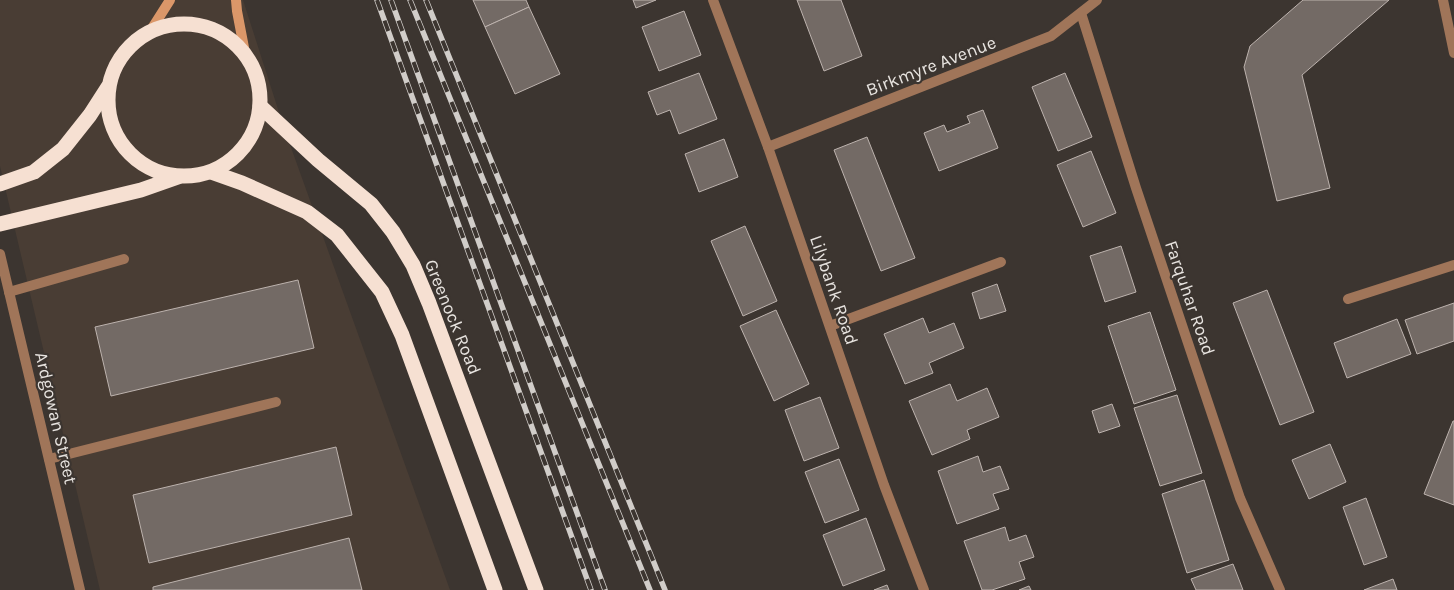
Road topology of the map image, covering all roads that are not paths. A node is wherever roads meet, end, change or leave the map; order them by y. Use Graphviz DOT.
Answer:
graph roads {
  1 [pos="170,0"];
  2 [pos="236,0"];
  3 [pos="713,0"];
  4 [pos="1097,0"];
  5 [pos="1444,0"];
  6 [pos="1081,13"];
  7 [pos="151,30"];
  8 [pos="245,53"];
  9 [pos="1454,53"];
  10 [pos="108,87"];
  11 [pos="260,106"];
  12 [pos="768,147"];
  13 [pos="211,172"];
  14 [pos="180,176"];
  15 [pos="0,184"];
  16 [pos="0,224"];
  17 [pos="0,254"];
  18 [pos="124,259"];
  19 [pos="1001,262"];
  20 [pos="1454,264"];
  21 [pos="9,292"];
  22 [pos="1348,299"];
  23 [pos="830,326"];
  24 [pos="276,402"];
  25 [pos="49,459"];
  26 [pos="80,590"];
  27 [pos="495,590"];
  28 [pos="536,590"];
  29 [pos="924,590"];
  30 [pos="1280,590"];
  1 -- 7 [label="street"];
  2 -- 8 [label="street"];
  3 -- 12 [label="street, Lilybank Road"];
  4 -- 6 [label="street, Birkmyre Avenue"];
  5 -- 9 [label="street"];
  6 -- 12 [label="street, Birkmyre Avenue"];
  6 -- 30 [label="street, Farquhar Road"];
  7 -- 8 [label="highway"];
  7 -- 10 [label="highway"];
  8 -- 11 [label="highway"];
  10 -- 14 [label="highway"];
  10 -- 15 [label="highway"];
  11 -- 13 [label="highway"];
  11 -- 28 [label="highway, Greenock Road"];
  12 -- 23 [label="street, Lilybank Road"];
  13 -- 14 [label="highway"];
  13 -- 27 [label="highway"];
  14 -- 16 [label="highway"];
  17 -- 21 [label="street, Ardgowan Street"];
  18 -- 21 [label="street"];
  19 -- 23 [label="street"];
  20 -- 22 [label="street"];
  21 -- 25 [label="street, Ardgowan Street"];
  23 -- 29 [label="street, Lilybank Road"];
  24 -- 25 [label="street"];
  25 -- 26 [label="street, Ardgowan Street"];
}
